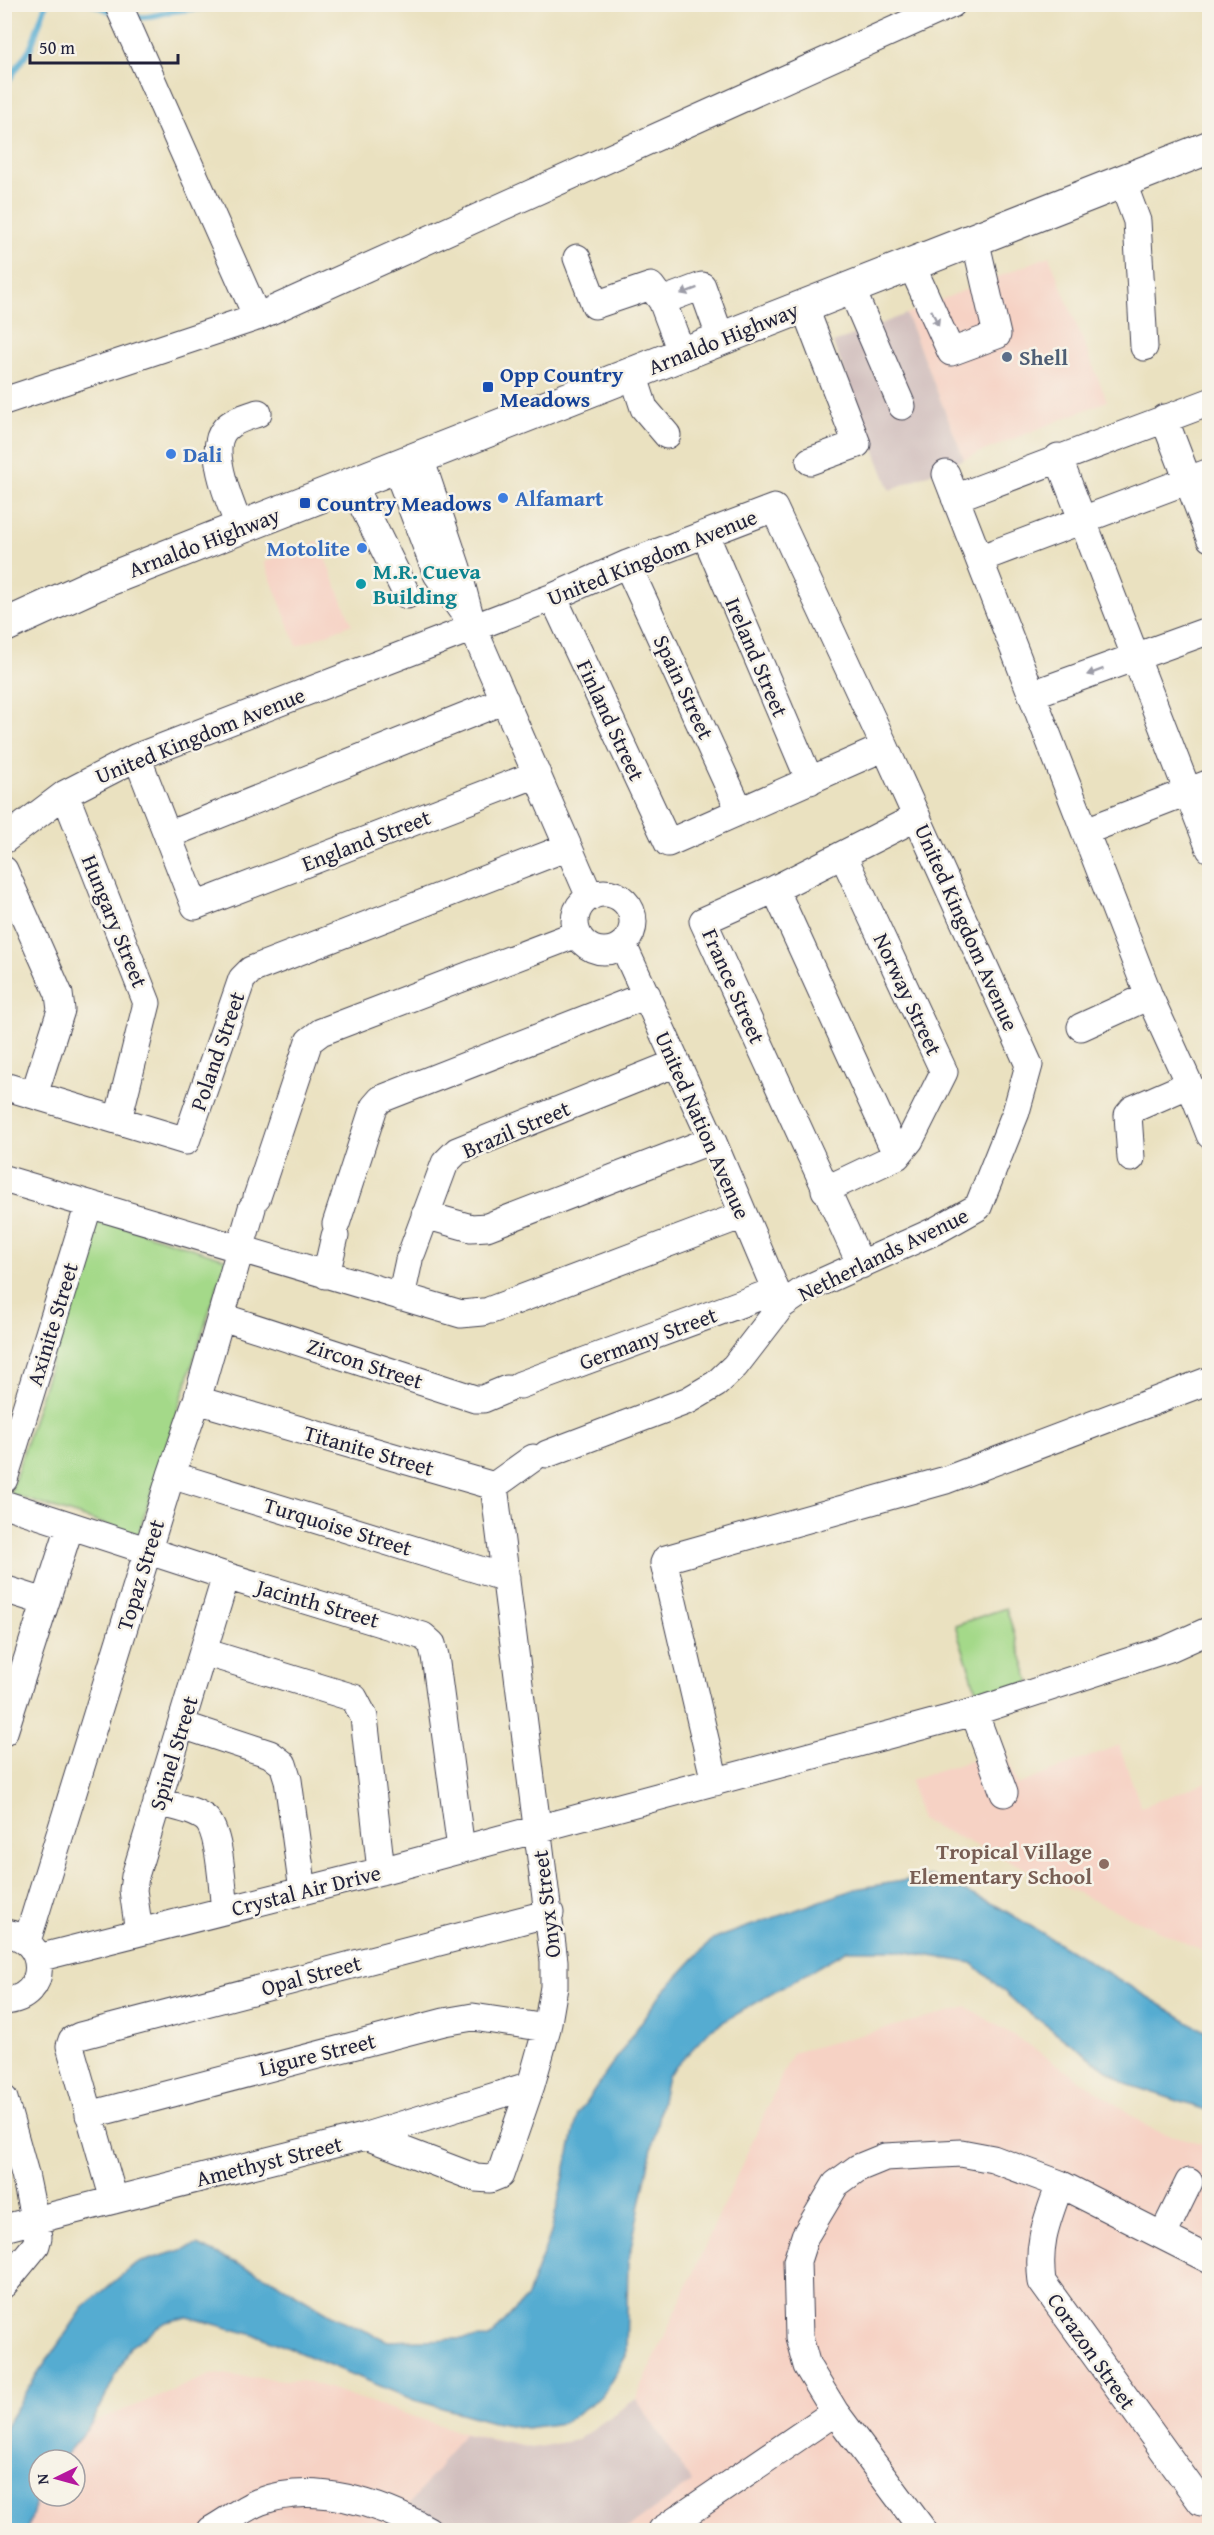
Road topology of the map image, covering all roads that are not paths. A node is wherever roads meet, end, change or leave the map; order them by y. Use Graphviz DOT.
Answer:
graph roads {
  1 [pos="952,4"];
  2 [pos="123,16"];
  3 [pos="1209,147"];
  4 [pos="1122,181"];
  5 [pos="975,239"];
  6 [pos="577,258"];
  7 [pos="911,264"];
  8 [pos="851,288"];
  9 [pos="662,301"];
  10 [pos="804,306"];
  11 [pos="257,317"];
  12 [pos="721,339"];
  13 [pos="1144,347"];
  14 [pos="682,354"];
  15 [pos="633,374"];
  16 [pos="4,401"];
  17 [pos="1209,402"];
  18 [pos="902,406"];
  19 [pos="258,413"];
  20 [pos="1164,418"];
  21 [pos="667,435"];
  22 [pos="1058,458"];
  23 [pos="810,461"];
  24 [pos="408,462"];
  25 [pos="1199,476"];
  26 [pos="352,484"];
  27 [pos="1082,520"];
  28 [pos="240,528"];
  29 [pos="705,534"];
  30 [pos="1209,538"];
  31 [pos="979,559"];
  32 [pos="627,564"];
  33 [pos="407,595"];
  34 [pos="553,597"];
  35 [pos="4,626"];
  36 [pos="473,628"];
  37 [pos="1209,630"];
  38 [pos="1135,657"];
  39 [pos="1034,694"];
  40 [pos="505,700"];
  41 [pos="885,747"];
  42 [pos="137,757"];
  43 [pos="537,774"];
  44 [pos="810,781"];
  45 [pos="1198,787"];
  46 [pos="65,794"];
  47 [pos="740,811"];
  48 [pos="917,817"];
  49 [pos="1086,831"];
  50 [pos="168,835"];
  51 [pos="4,840"];
  52 [pos="568,847"];
  53 [pos="1209,849"];
  54 [pos="843,855"];
  55 [pos="4,870"];
  56 [pos="775,889"];
  57 [pos="590,897"];
  58 [pos="577,934"];
  59 [pos="624,945"];
  60 [pos="647,995"];
  61 [pos="1149,996"];
  62 [pos="1081,1027"];
  63 [pos="676,1063"];
  64 [pos="1029,1065"];
  65 [pos="4,1086"];
  66 [pos="1198,1091"];
  67 [pos="34,1095"];
  68 [pos="118,1120"];
  69 [pos="1209,1135"];
  70 [pos="712,1140"];
  71 [pos="897,1156"];
  72 [pos="1131,1158"];
  73 [pos="7,1187"];
  74 [pos="825,1190"];
  75 [pos="89,1204"];
  76 [pos="425,1215"];
  77 [pos="743,1215"];
  78 [pos="241,1250"];
  79 [pos="861,1265"];
  80 [pos="326,1275"];
  81 [pos="401,1297"];
  82 [pos="779,1298"];
  83 [pos="222,1317"];
  84 [pos="1209,1380"];
  85 [pos="514,1387"];
  86 [pos="197,1400"];
  87 [pos="171,1475"];
  88 [pos="4,1479"];
  89 [pos="494,1486"];
  90 [pos="4,1504"];
  91 [pos="69,1526"];
  92 [pos="148,1550"];
  93 [pos="226,1576"];
  94 [pos="506,1578"];
  95 [pos="4,1589"];
  96 [pos="45,1602"];
  97 [pos="1209,1630"];
  98 [pos="204,1652"];
  99 [pos="974,1712"];
  100 [pos="182,1725"];
  101 [pos="4,1732"];
  102 [pos="715,1782"];
  103 [pos="1004,1793"];
  104 [pos="157,1802"];
  105 [pos="537,1829"];
  106 [pos="461,1849"];
  107 [pos="381,1871"];
  108 [pos="303,1891"];
  109 [pos="225,1910"];
  110 [pos="550,1913"];
  111 [pos="139,1932"];
  112 [pos="23,1944"];
  113 [pos="4,2001"];
  114 [pos="547,2028"];
  115 [pos="531,2085"];
  116 [pos="4,2099"];
  117 [pos="89,2115"];
  118 [pos="366,2136"];
  119 [pos="10,2137"];
  120 [pos="1189,2182"];
  121 [pos="1060,2184"];
  122 [pos="114,2200"];
  123 [pos="37,2221"];
  124 [pos="4,2228"];
  125 [pos="1163,2235"];
  126 [pos="1209,2260"];
  127 [pos="4,2284"];
  128 [pos="835,2412"];
  129 [pos="1201,2502"];
  130 [pos="211,2530"];
  131 [pos="428,2530"];
  132 [pos="662,2530"];
  133 [pos="923,2530"];
  1 -- 11 [label="street"];
  2 -- 11 [label="street"];
  3 -- 4 [label="main road, Arnaldo Highway"];
  4 -- 5 [label="main road, Arnaldo Highway"];
  4 -- 13 [label="street"];
  5 -- 7 [label="main road, Arnaldo Highway"];
  7 -- 5 [label="street, one-way"];
  6 -- 9 [label="street"];
  7 -- 8 [label="main road, Arnaldo Highway"];
  8 -- 10 [label="main road, Arnaldo Highway"];
  8 -- 18 [label="street"];
  12 -- 9 [label="street, one-way"];
  9 -- 14 [label="street"];
  10 -- 12 [label="main road, Arnaldo Highway"];
  10 -- 23 [label="street"];
  11 -- 16 [label="street"];
  12 -- 14 [label="main road, Arnaldo Highway"];
  14 -- 15 [label="main road, Arnaldo Highway"];
  15 -- 21 [label="street"];
  15 -- 24 [label="main road, Arnaldo Highway"];
  17 -- 20 [label="street"];
  19 -- 28 [label="street"];
  20 -- 22 [label="street"];
  20 -- 25 [label="street"];
  22 -- 27 [label="street"];
  22 -- 31 [label="street"];
  24 -- 26 [label="main road, Arnaldo Highway"];
  24 -- 36 [label="street"];
  25 -- 27 [label="street"];
  25 -- 30 [label="street"];
  26 -- 28 [label="main road, Arnaldo Highway"];
  26 -- 33 [label="street"];
  27 -- 31 [label="street"];
  27 -- 38 [label="street"];
  28 -- 35 [label="main road, Arnaldo Highway"];
  29 -- 32 [label="street, United Kingdom Avenue"];
  29 -- 41 [label="street, United Kingdom Avenue"];
  29 -- 44 [label="street, Ireland Street"];
  31 -- 39 [label="street"];
  32 -- 34 [label="street, United Kingdom Avenue"];
  32 -- 47 [label="street, Spain Street"];
  34 -- 36 [label="street, United Kingdom Avenue"];
  34 -- 47 [label="street, Finland Street"];
  36 -- 40 [label="street"];
  36 -- 42 [label="street, United Kingdom Avenue"];
  37 -- 38 [label="street"];
  38 -- 39 [label="street, one-way"];
  38 -- 45 [label="street"];
  39 -- 49 [label="street"];
  40 -- 43 [label="street"];
  40 -- 50 [label="street"];
  41 -- 44 [label="street"];
  41 -- 48 [label="street, United Kingdom Avenue"];
  42 -- 46 [label="street, United Kingdom Avenue"];
  42 -- 50 [label="street"];
  43 -- 50 [label="street, England Street"];
  43 -- 52 [label="street"];
  44 -- 47 [label="street"];
  45 -- 49 [label="street"];
  45 -- 53 [label="street"];
  46 -- 51 [label="street, United Kingdom Avenue"];
  46 -- 68 [label="street, Hungary Street"];
  48 -- 54 [label="street, France Street"];
  48 -- 64 [label="street, United Kingdom Avenue"];
  49 -- 61 [label="street"];
  52 -- 57 [label="street"];
  52 -- 68 [label="street, Poland Street"];
  54 -- 56 [label="street, France Street"];
  54 -- 71 [label="street, Norway Street"];
  55 -- 67 [label="street"];
  56 -- 71 [label="street"];
  56 -- 74 [label="street, France Street"];
  57 -- 58 [label="street"];
  57 -- 59 [label="street"];
  58 -- 59 [label="street"];
  58 -- 78 [label="street, Topaz Street"];
  59 -- 60 [label="street, United Nation Avenue"];
  60 -- 63 [label="street, United Nation Avenue"];
  60 -- 80 [label="street"];
  61 -- 62 [label="street"];
  61 -- 66 [label="street"];
  63 -- 70 [label="street, United Nation Avenue"];
  63 -- 76 [label="street, Brazil Street"];
  64 -- 79 [label="street, Netherlands Avenue"];
  65 -- 67 [label="street, Poland Street"];
  66 -- 69 [label="street"];
  66 -- 72 [label="street"];
  67 -- 68 [label="street, Poland Street"];
  70 -- 76 [label="street"];
  70 -- 77 [label="street, United Nation Avenue"];
  71 -- 74 [label="street, Norway Street"];
  73 -- 75 [label="street"];
  74 -- 79 [label="street, France Street"];
  75 -- 78 [label="street"];
  75 -- 88 [label="street, Axinite Street"];
  76 -- 81 [label="street, Brazil Street"];
  77 -- 81 [label="street"];
  77 -- 82 [label="street, United Nation Avenue"];
  78 -- 80 [label="street"];
  78 -- 83 [label="street, Topaz Street"];
  79 -- 82 [label="street, Netherlands Avenue"];
  80 -- 81 [label="street"];
  82 -- 85 [label="street, Germany Street"];
  82 -- 89 [label="street, Netherlands Avenue"];
  83 -- 85 [label="street, Zircon Street"];
  83 -- 86 [label="street, Topaz Street"];
  84 -- 102 [label="street"];
  86 -- 87 [label="street, Topaz Street"];
  86 -- 89 [label="street, Titanite Street"];
  87 -- 92 [label="street, Topaz Street"];
  87 -- 94 [label="street, Turquoise Street"];
  89 -- 94 [label="street, Onyx Street"];
  90 -- 91 [label="street, Jacinth Street"];
  91 -- 92 [label="street, Jacinth Street"];
  91 -- 96 [label="street"];
  92 -- 93 [label="street, Jacinth Street"];
  92 -- 112 [label="street, Topaz Street"];
  93 -- 98 [label="street, Spinel Street"];
  93 -- 106 [label="street, Jacinth Street"];
  94 -- 105 [label="street, Onyx Street"];
  95 -- 96 [label="street"];
  96 -- 101 [label="street"];
  97 -- 99 [label="street, Crystal Air Drive"];
  98 -- 100 [label="street, Spinel Street"];
  98 -- 107 [label="street"];
  99 -- 102 [label="street, Crystal Air Drive"];
  99 -- 103 [label="street"];
  100 -- 104 [label="street, Spinel Street"];
  100 -- 108 [label="street"];
  102 -- 105 [label="street, Crystal Air Drive"];
  104 -- 109 [label="street"];
  104 -- 111 [label="street, Spinel Street"];
  105 -- 106 [label="street, Crystal Air Drive"];
  105 -- 110 [label="street, Onyx Street"];
  106 -- 107 [label="street, Crystal Air Drive"];
  107 -- 108 [label="street, Crystal Air Drive"];
  108 -- 109 [label="street, Crystal Air Drive"];
  109 -- 111 [label="street, Crystal Air Drive"];
  110 -- 114 [label="street, Onyx Street"];
  110 -- 117 [label="street, Opal Street"];
  111 -- 112 [label="street, Crystal Air Drive"];
  112 -- 113 [label="street, Topaz Street"];
  114 -- 115 [label="street, Onyx Street"];
  114 -- 117 [label="street, Ligure Street"];
  115 -- 118 [label="street, Amethyst Street"];
  115 -- 118 [label="street, Onyx Street"];
  116 -- 119 [label="street"];
  117 -- 122 [label="street"];
  118 -- 122 [label="street, Amethyst Street"];
  119 -- 123 [label="street"];
  120 -- 125 [label="street"];
  121 -- 125 [label="street"];
  121 -- 128 [label="street"];
  121 -- 129 [label="street, Corazon Street"];
  122 -- 123 [label="street, Amethyst Street"];
  123 -- 124 [label="street, Amethyst Street"];
  123 -- 127 [label="street"];
  125 -- 126 [label="street"];
  128 -- 132 [label="street"];
  128 -- 133 [label="street"];
  130 -- 131 [label="street"];
}
